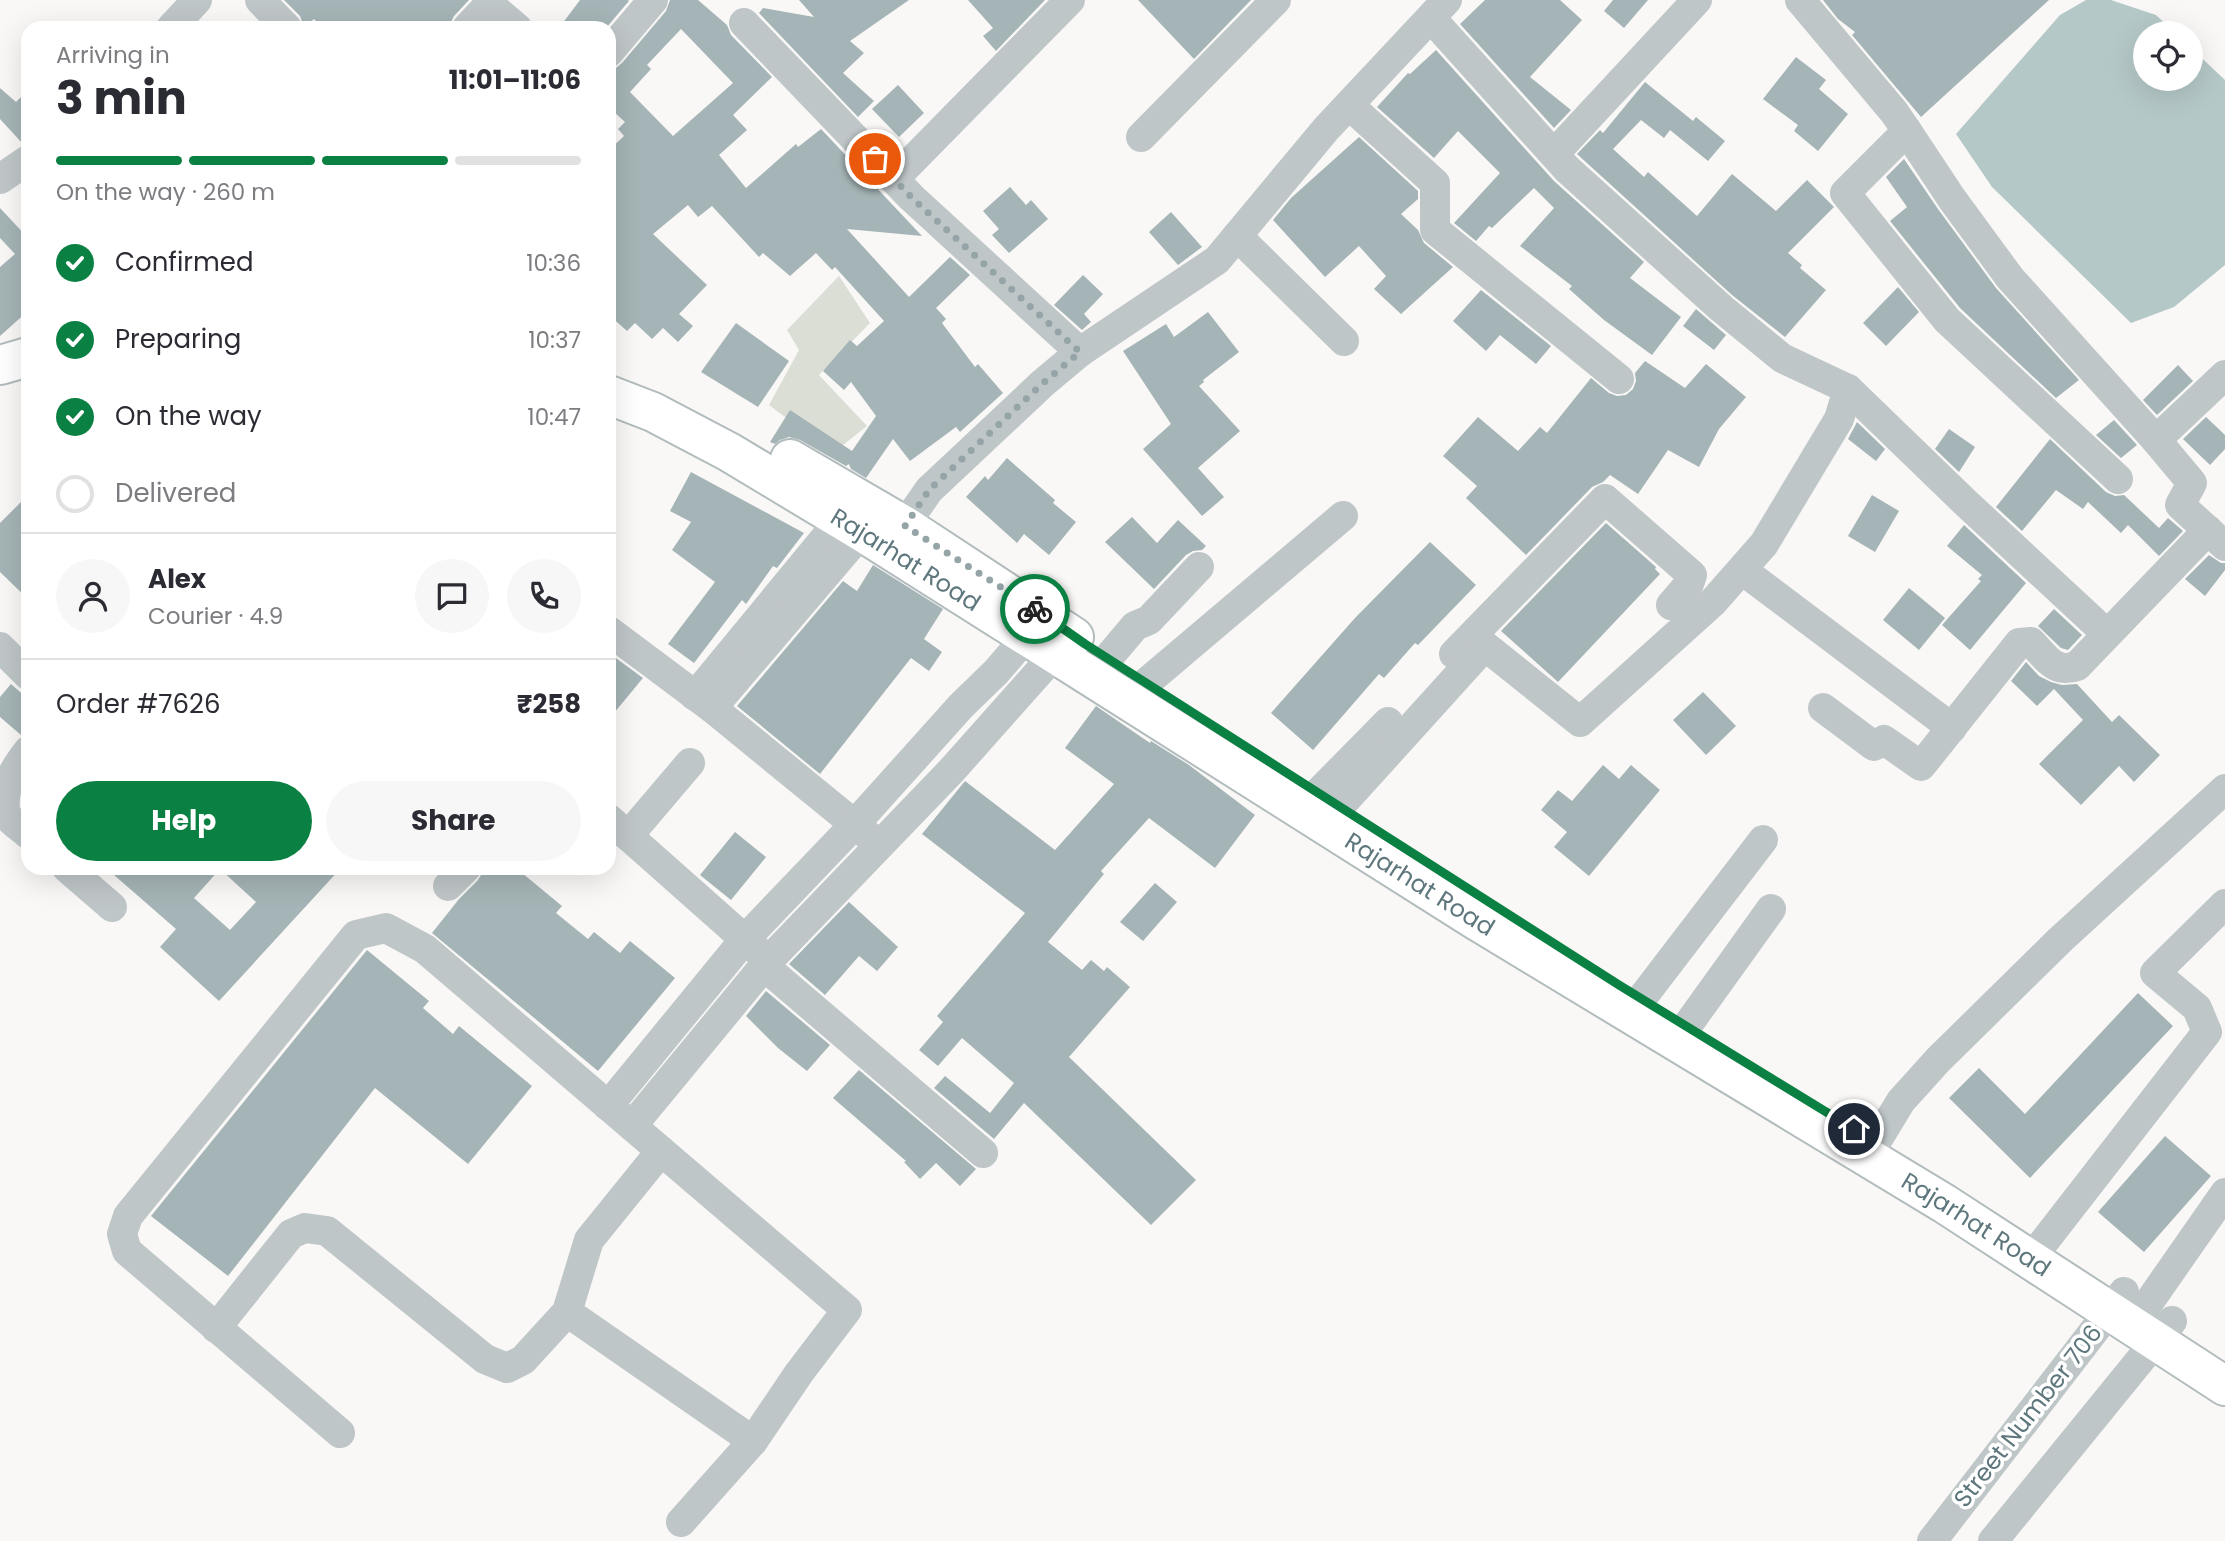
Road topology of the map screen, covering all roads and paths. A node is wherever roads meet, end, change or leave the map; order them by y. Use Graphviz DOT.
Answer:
graph roads {
  1 [pos="197,0"];
  2 [pos="260,0"];
  3 [pos="653,0"];
  4 [pos="1070,0"];
  5 [pos="1276,0"];
  6 [pos="1697,0"];
  7 [pos="1800,0"];
  8 [pos="491,2"];
  9 [pos="1439,9"];
  10 [pos="178,21"];
  11 [pos="280,21"];
  12 [pos="473,21"];
  13 [pos="510,21"];
  14 [pos="744,23"];
  15 [pos="616,44"];
  16 [pos="1349,105"];
  17 [pos="1907,131"];
  18 [pos="1142,137"];
  19 [pos="1554,154"];
  20 [pos="21,165"];
  21 [pos="0,179"];
  22 [pos="894,179"];
  23 [pos="1237,236"];
  24 [pos="1344,341"];
  25 [pos="1080,352"];
  26 [pos="21,359"];
  27 [pos="0,365"];
  28 [pos="616,374"];
  29 [pos="2225,375"];
  30 [pos="1619,379"];
  31 [pos="21,382"];
  32 [pos="0,386"];
  33 [pos="1848,389"];
  34 [pos="616,398"];
  35 [pos="2156,439"];
  36 [pos="2118,479"];
  37 [pos="1343,516"];
  38 [pos="874,531"];
  39 [pos="2216,538"];
  40 [pos="1199,567"];
  41 [pos="1742,570"];
  42 [pos="1671,606"];
  43 [pos="2107,634"];
  44 [pos="616,636"];
  45 [pos="1041,645"];
  46 [pos="0,647"];
  47 [pos="21,668"];
  48 [pos="1125,669"];
  49 [pos="704,702"];
  50 [pos="961,706"];
  51 [pos="1823,708"];
  52 [pos="1952,728"];
  53 [pos="989,730"];
  54 [pos="21,760"];
  55 [pos="690,763"];
  56 [pos="2225,789"];
  57 [pos="1330,799"];
  58 [pos="855,824"];
  59 [pos="21,828"];
  60 [pos="619,828"];
  61 [pos="1763,840"];
  62 [pos="880,847"];
  63 [pos="75,875"];
  64 [pos="2225,904"];
  65 [pos="112,907"];
  66 [pos="1771,909"];
  67 [pos="744,940"];
  68 [pos="766,963"];
  69 [pos="1642,998"];
  70 [pos="1687,1026"];
  71 [pos="2216,1041"];
  72 [pos="608,1106"];
  73 [pos="632,1126"];
  74 [pos="661,1150"];
  75 [pos="1872,1150"];
  76 [pos="983,1153"];
  77 [pos="2225,1193"];
  78 [pos="2043,1243"];
  79 [pos="567,1312"];
  80 [pos="2142,1314"];
  81 [pos="216,1328"];
  82 [pos="2225,1355"];
  83 [pos="2225,1386"];
  84 [pos="340,1433"];
  85 [pos="753,1441"];
  86 [pos="681,1522"];
  87 [pos="1932,1541"];
  88 [pos="1993,1541"];
  1 -- 10 [label="street"];
  2 -- 11 [label="street"];
  3 -- 15 [label="street"];
  4 -- 22 [label="street"];
  5 -- 18 [label="street"];
  6 -- 19 [label="street"];
  7 -- 17 [label="street"];
  8 -- 12 [label="street"];
  8 -- 13 [label="street"];
  9 -- 16 [label="street"];
  9 -- 19 [label="street"];
  14 -- 22 [label="street"];
  16 -- 23 [label="street"];
  16 -- 30 [label="street"];
  17 -- 35 [label="street"];
  17 -- 36 [label="street"];
  19 -- 33 [label="street"];
  20 -- 21 [label="street"];
  22 -- 25 [label="street"];
  23 -- 24 [label="street"];
  23 -- 25 [label="street"];
  25 -- 38 [label="street"];
  26 -- 27 [label="main road"];
  28 -- 38 [label="main road, Rajarhat Road"];
  29 -- 35 [label="street"];
  31 -- 32 [label="main road"];
  33 -- 41 [label="street"];
  33 -- 43 [label="street"];
  34 -- 38 [label="main road, Rajarhat Road"];
  35 -- 39 [label="street"];
  37 -- 48 [label="street"];
  38 -- 45 [label="main road, Rajarhat Road"];
  38 -- 48 [label="main road, Rajarhat Road"];
  38 -- 49 [label="street"];
  39 -- 43 [label="street"];
  40 -- 48 [label="street"];
  41 -- 52 [label="street"];
  41 -- 57 [label="street"];
  42 -- 57 [label="street"];
  43 -- 52 [label="street"];
  44 -- 49 [label="street"];
  45 -- 50 [label="street"];
  45 -- 53 [label="street"];
  45 -- 75 [label="main road, Rajarhat Road"];
  46 -- 47 [label="street"];
  48 -- 57 [label="main road, Rajarhat Road"];
  49 -- 58 [label="street"];
  50 -- 53 [label="street"];
  50 -- 58 [label="street"];
  51 -- 52 [label="street"];
  53 -- 62 [label="street"];
  54 -- 59 [label="street"];
  55 -- 60 [label="street"];
  56 -- 75 [label="street"];
  57 -- 69 [label="main road, Rajarhat Road"];
  58 -- 62 [label="street"];
  58 -- 67 [label="street"];
  60 -- 67 [label="street"];
  61 -- 69 [label="street"];
  62 -- 68 [label="street"];
  63 -- 65 [label="street"];
  64 -- 71 [label="street"];
  66 -- 70 [label="street"];
  67 -- 68 [label="street"];
  67 -- 72 [label="street"];
  68 -- 73 [label="street"];
  68 -- 76 [label="street"];
  69 -- 70 [label="main road, Rajarhat Road"];
  70 -- 75 [label="main road, Rajarhat Road"];
  71 -- 78 [label="street"];
  72 -- 73 [label="street"];
  72 -- 81 [label="street"];
  73 -- 74 [label="street"];
  74 -- 79 [label="street"];
  74 -- 85 [label="street"];
  75 -- 78 [label="main road, Rajarhat Road"];
  75 -- 80 [label="main road, Rajarhat Road"];
  77 -- 80 [label="street"];
  78 -- 80 [label="main road, Rajarhat Road"];
  79 -- 81 [label="street"];
  79 -- 85 [label="street"];
  80 -- 82 [label="main road, Rajarhat Road"];
  80 -- 83 [label="main road, Rajarhat Road"];
  80 -- 87 [label="street, Street Number 706"];
  80 -- 88 [label="street"];
  81 -- 84 [label="street"];
  85 -- 86 [label="street"];
}
